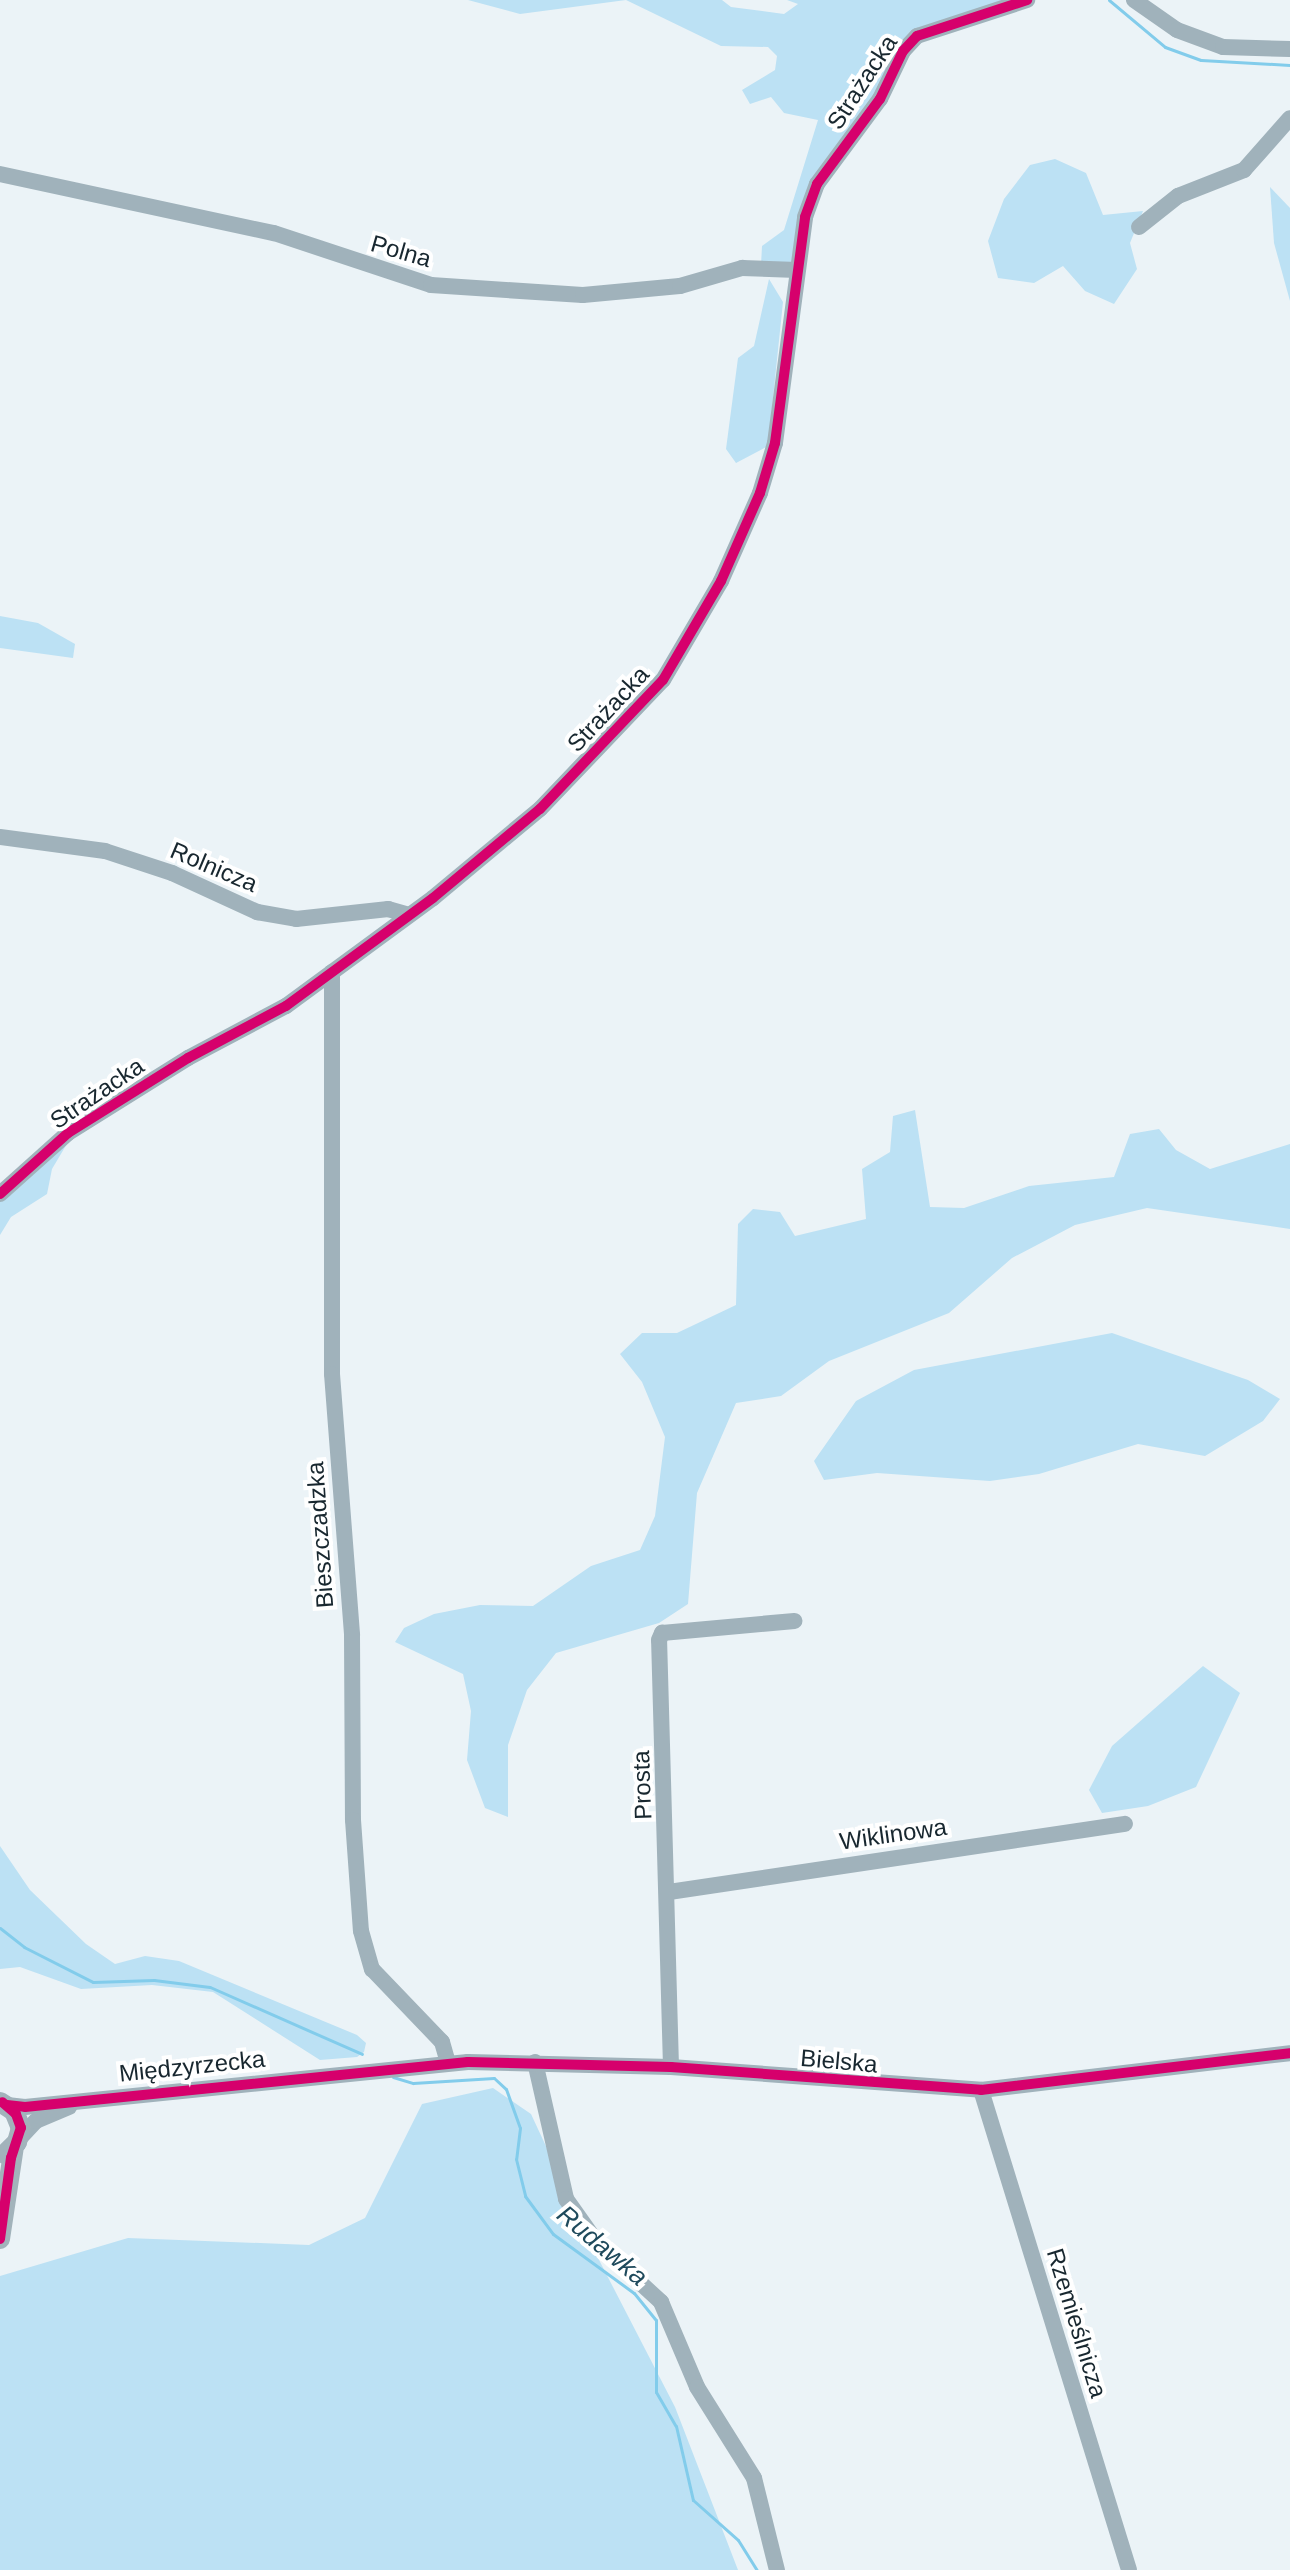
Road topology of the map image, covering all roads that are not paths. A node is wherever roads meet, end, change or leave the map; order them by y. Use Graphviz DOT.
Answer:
graph roads {
  1 [pos="1027,0"];
  2 [pos="1134,0"];
  3 [pos="1290,49"];
  4 [pos="1290,118"];
  5 [pos="0,174"];
  6 [pos="1139,227"];
  7 [pos="797,270"];
  8 [pos="0,837"];
  9 [pos="409,915"];
  10 [pos="332,972"];
  11 [pos="0,1194"];
  12 [pos="794,1621"];
  13 [pos="1125,1824"];
  14 [pos="669,1892"];
  15 [pos="1290,2053"];
  16 [pos="535,2062"];
  17 [pos="448,2063"];
  18 [pos="382,2067"];
  19 [pos="671,2067"];
  20 [pos="981,2090"];
  21 [pos="93,2097"];
  22 [pos="4,2103"];
  23 [pos="11,2147"];
  24 [pos="1,2222"];
  25 [pos="777,2570"];
  26 [pos="1129,2570"];
  1 -- 7 [label="street, Strażacka"];
  2 -- 3 [label="street"];
  4 -- 6 [label="street"];
  5 -- 7 [label="street, Polna"];
  7 -- 9 [label="street, Strażacka"];
  8 -- 9 [label="street, Rolnicza"];
  9 -- 10 [label="street, Strażacka"];
  10 -- 11 [label="street, Strażacka"];
  10 -- 17 [label="street, Bieszczadzka"];
  12 -- 14 [label="street, Prosta"];
  13 -- 14 [label="street, Wiklinowa"];
  14 -- 19 [label="street, Prosta"];
  15 -- 20 [label="street, Bielska"];
  16 -- 17 [label="street, Bielska"];
  16 -- 19 [label="street, Bielska"];
  16 -- 25 [label="street"];
  17 -- 18 [label="street, Bielska"];
  18 -- 21 [label="street, Międzyrzecka"];
  19 -- 20 [label="street, Bielska"];
  20 -- 26 [label="street, Rzemieślnicza"];
  21 -- 22 [label="street, Międzyrzecka"];
  21 -- 23 [label="street, Międzyrzecka"];
  22 -- 23 [label="main road"];
  23 -- 24 [label="main road"];
}
